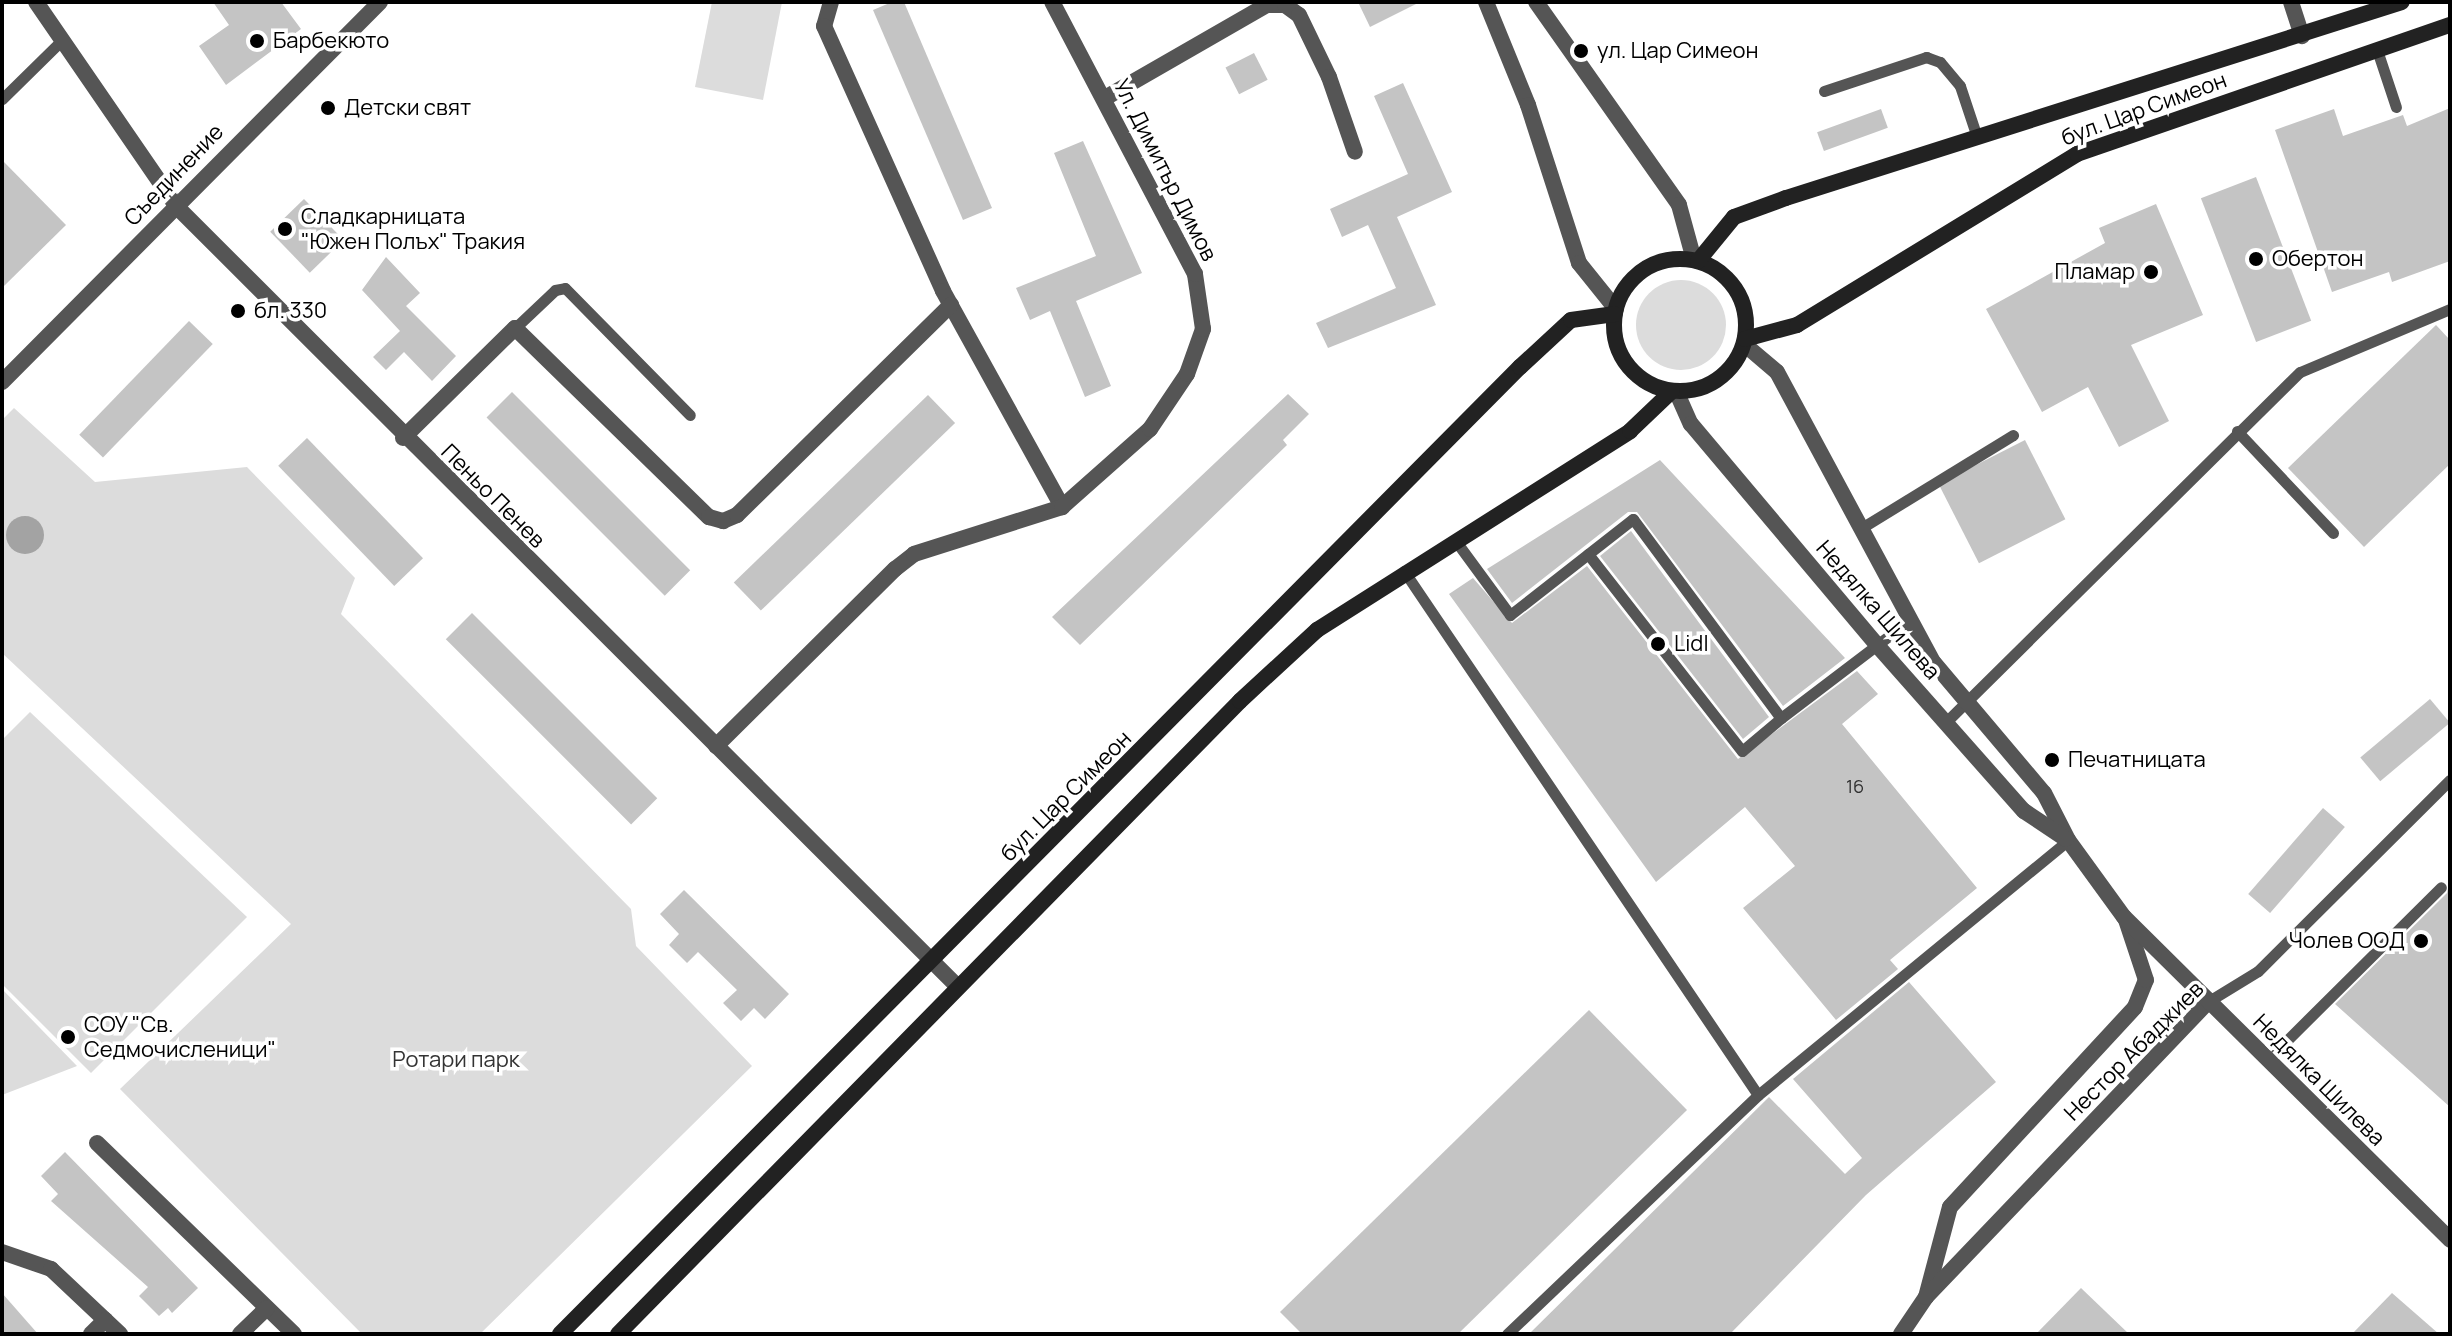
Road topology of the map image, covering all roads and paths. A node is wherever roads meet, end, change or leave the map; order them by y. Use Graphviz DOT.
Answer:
graph roads {
  1 [pos="36,2"];
  2 [pos="380,2"];
  3 [pos="831,2"];
  4 [pos="1052,2"];
  5 [pos="1486,2"];
  6 [pos="1536,2"];
  7 [pos="2291,2"];
  8 [pos="2402,2"];
  9 [pos="2450,25"];
  10 [pos="2302,36"];
  11 [pos="62,40"];
  12 [pos="2377,50"];
  13 [pos="1824,91"];
  14 [pos="1105,98"];
  15 [pos="2,99"];
  16 [pos="2396,107"];
  17 [pos="1977,137"];
  18 [pos="1355,152"];
  19 [pos="176,206"];
  20 [pos="1696,261"];
  21 [pos="951,305"];
  22 [pos="2450,309"];
  23 [pos="1615,311"];
  24 [pos="515,328"];
  25 [pos="1744,342"];
  26 [pos="2,382"];
  27 [pos="1674,391"];
  28 [pos="690,415"];
  29 [pos="2237,431"];
  30 [pos="2013,435"];
  31 [pos="403,438"];
  32 [pos="1062,507"];
  33 [pos="1863,527"];
  34 [pos="2333,533"];
  35 [pos="1455,540"];
  36 [pos="1588,554"];
  37 [pos="1404,571"];
  38 [pos="1907,622"];
  39 [pos="1876,644"];
  40 [pos="1965,703"];
  41 [pos="1781,718"];
  42 [pos="1947,721"];
  43 [pos="716,746"];
  44 [pos="2450,780"];
  45 [pos="2068,840"];
  46 [pos="2441,887"];
  47 [pos="2124,917"];
  48 [pos="931,961"];
  49 [pos="958,987"];
  50 [pos="2209,1001"];
  51 [pos="2267,1060"];
  52 [pos="1758,1095"];
  53 [pos="97,1143"];
  54 [pos="2450,1240"];
  55 [pos="2,1252"];
  56 [pos="1926,1297"];
  57 [pos="267,1308"];
  58 [pos="105,1320"];
  59 [pos="91,1334"];
  60 [pos="120,1334"];
  61 [pos="240,1334"];
  62 [pos="294,1334"];
  63 [pos="560,1334"];
  64 [pos="618,1334"];
  65 [pos="1507,1334"];
  66 [pos="1901,1334"];
  1 -- 11 [label="street, Пеньо Пенев"];
  2 -- 19 [label="street, Съединение"];
  3 -- 21 [label="street"];
  4 -- 14 [label="street, Ул. Димитър Димов"];
  5 -- 23 [label="street"];
  6 -- 20 [label="street"];
  7 -- 10 [label="street"];
  8 -- 10 [label="main road, бул. Цар Симеон"];
  9 -- 12 [label="main road, бул. Цар Симеон"];
  10 -- 17 [label="main road, бул. Цар Симеон"];
  11 -- 15 [label="lane"];
  11 -- 19 [label="street, Пеньо Пенев"];
  12 -- 16 [label="lane"];
  12 -- 25 [label="main road, бул. Цар Симеон"];
  13 -- 17 [label="lane"];
  14 -- 18 [label="street"];
  14 -- 32 [label="street, Ул. Димитър Димов"];
  17 -- 20 [label="main road, бул. Цар Симеон"];
  19 -- 26 [label="street, Съединение"];
  19 -- 31 [label="street, Пеньо Пенев"];
  20 -- 23 [label="main road"];
  20 -- 25 [label="main road"];
  21 -- 24 [label="street"];
  21 -- 32 [label="street"];
  22 -- 29 [label="lane"];
  23 -- 27 [label="main road"];
  23 -- 48 [label="main road, бул. Цар Симеон"];
  24 -- 28 [label="lane"];
  24 -- 31 [label="street"];
  25 -- 27 [label="main road"];
  25 -- 33 [label="street, Недялка Шилева"];
  27 -- 35 [label="main road"];
  27 -- 39 [label="street, Недялка Шилева"];
  29 -- 34 [label="lane"];
  29 -- 40 [label="lane"];
  30 -- 33 [label="lane"];
  31 -- 43 [label="street, Пеньо Пенев"];
  32 -- 43 [label="street, Ул. Димитър Димов"];
  33 -- 38 [label="street, Недялка Шилева"];
  35 -- 36 [label="lane"];
  35 -- 37 [label="main road"];
  36 -- 41 [label="lane"];
  36 -- 41 [label="lane"];
  37 -- 49 [label="main road"];
  37 -- 52 [label="lane"];
  38 -- 39 [label="lane"];
  38 -- 40 [label="street, Недялка Шилева"];
  39 -- 41 [label="lane"];
  39 -- 42 [label="street, Недялка Шилева"];
  40 -- 42 [label="lane"];
  40 -- 45 [label="street, Недялка Шилева"];
  42 -- 45 [label="street, Недялка Шилева"];
  43 -- 48 [label="street, Пеньо Пенев"];
  44 -- 50 [label="lane, Нестор Абаджиев"];
  45 -- 47 [label="street, Недялка Шилева"];
  45 -- 52 [label="lane"];
  46 -- 51 [label="lane"];
  47 -- 50 [label="street, Недялка Шилева"];
  47 -- 56 [label="street, Нестор Абаджиев"];
  48 -- 49 [label="street, Пеньо Пенев"];
  48 -- 63 [label="main road, бул. Цар Симеон"];
  49 -- 64 [label="main road"];
  50 -- 51 [label="street, Недялка Шилева"];
  50 -- 56 [label="street, Нестор Абаджиев"];
  51 -- 54 [label="street, Недялка Шилева"];
  52 -- 65 [label="lane"];
  53 -- 57 [label="street"];
  55 -- 58 [label="street"];
  56 -- 66 [label="street, Нестор Абаджиев"];
  57 -- 61 [label="street"];
  57 -- 62 [label="street"];
  58 -- 59 [label="street"];
  58 -- 60 [label="street"];
}
